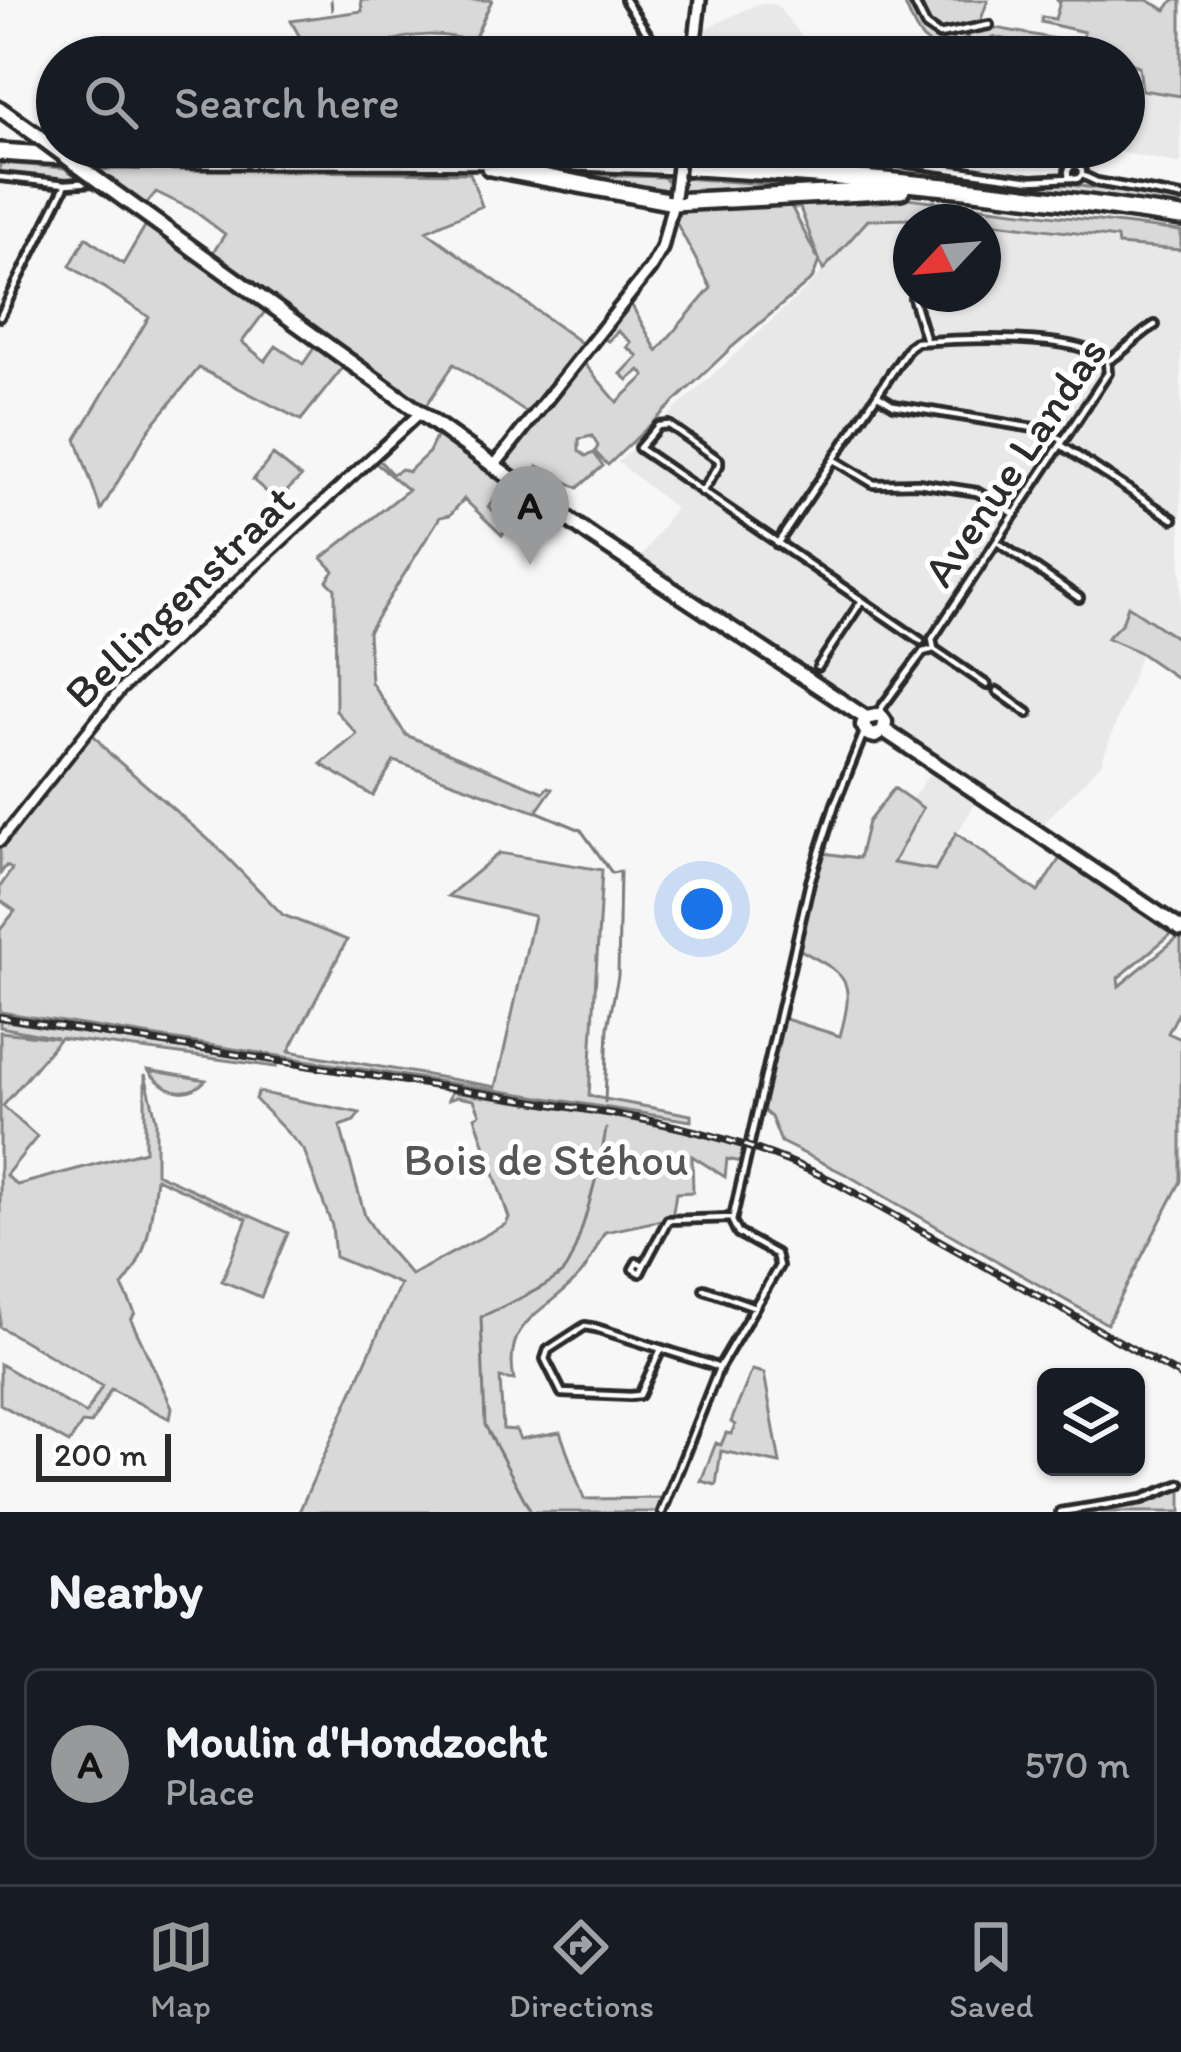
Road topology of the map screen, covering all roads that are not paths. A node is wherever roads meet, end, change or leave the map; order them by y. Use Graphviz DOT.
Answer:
graph roads {
  1 [pos="625,0"];
  2 [pos="700,0"];
  3 [pos="913,0"];
  4 [pos="988,25"];
  5 [pos="649,36"];
  6 [pos="696,36"];
  7 [pos="3,115"];
  8 [pos="36,136"];
  9 [pos="0,156"];
  10 [pos="36,156"];
  11 [pos="81,168"];
  12 [pos="518,168"];
  13 [pos="669,168"];
  14 [pos="678,168"];
  15 [pos="813,168"];
  16 [pos="939,168"];
  17 [pos="1070,168"];
  18 [pos="1080,168"];
  19 [pos="1082,175"];
  20 [pos="0,177"];
  21 [pos="1070,178"];
  22 [pos="99,181"];
  23 [pos="66,184"];
  24 [pos="896,187"];
  25 [pos="1181,196"];
  26 [pos="674,200"];
  27 [pos="1181,221"];
  28 [pos="917,312"];
  29 [pos="0,317"];
  30 [pos="1155,325"];
  31 [pos="926,341"];
  32 [pos="1107,361"];
  33 [pos="878,395"];
  34 [pos="420,413"];
  35 [pos="1062,443"];
  36 [pos="834,460"];
  37 [pos="494,466"];
  38 [pos="702,492"];
  39 [pos="1015,514"];
  40 [pos="1173,519"];
  41 [pos="997,542"];
  42 [pos="777,544"];
  43 [pos="1079,598"];
  44 [pos="861,602"];
  45 [pos="932,639"];
  46 [pos="921,641"];
  47 [pos="934,650"];
  48 [pos="923,652"];
  49 [pos="818,667"];
  50 [pos="988,685"];
  51 [pos="997,691"];
  52 [pos="891,699"];
  53 [pos="1028,713"];
  54 [pos="875,725"];
  55 [pos="0,841"];
  56 [pos="1181,929"];
  57 [pos="732,1219"];
  58 [pos="644,1265"];
  59 [pos="704,1289"];
  60 [pos="756,1307"];
  61 [pos="661,1349"];
  62 [pos="719,1368"];
  63 [pos="1181,1484"];
  64 [pos="662,1512"];
  65 [pos="1060,1512"];
  1 -- 5 [label="street"];
  2 -- 6 [label="main road"];
  3 -- 4 [label="street"];
  7 -- 8 [label="main road, bridge"];
  9 -- 10 [label="highway"];
  11 -- 22 [label="main road, bridge"];
  12 -- 26 [label="highway"];
  13 -- 24 [label="highway"];
  14 -- 26 [label="main road, bridge"];
  15 -- 24 [label="highway"];
  16 -- 21 [label="street"];
  17 -- 21 [label="street"];
  18 -- 19 [label="street"];
  19 -- 21 [label="street"];
  19 -- 25 [label="street"];
  20 -- 23 [label="street"];
  22 -- 23 [label="street"];
  22 -- 34 [label="main road"];
  23 -- 29 [label="street"];
  24 -- 26 [label="highway"];
  24 -- 27 [label="highway"];
  26 -- 37 [label="main road"];
  28 -- 31 [label="street"];
  30 -- 32 [label="street, Avenue Landas"];
  31 -- 32 [label="street"];
  31 -- 33 [label="street"];
  32 -- 35 [label="street, Avenue Landas"];
  33 -- 35 [label="street"];
  33 -- 36 [label="street"];
  34 -- 37 [label="main road"];
  34 -- 55 [label="street, Bellingenstraat"];
  35 -- 39 [label="street, Avenue Landas"];
  35 -- 40 [label="street"];
  36 -- 39 [label="street"];
  36 -- 42 [label="street"];
  37 -- 54 [label="main road"];
  38 -- 38 [label="street"];
  38 -- 42 [label="street"];
  39 -- 41 [label="street, Avenue Landas"];
  41 -- 43 [label="street"];
  41 -- 45 [label="street, Avenue Landas"];
  42 -- 44 [label="street"];
  44 -- 46 [label="street"];
  44 -- 49 [label="street"];
  45 -- 46 [label="street"];
  45 -- 47 [label="street"];
  46 -- 48 [label="street"];
  47 -- 48 [label="street"];
  47 -- 50 [label="street"];
  48 -- 52 [label="street, Avenue Landas"];
  51 -- 53 [label="street"];
  52 -- 54 [label="street, Avenue Landas"];
  52 -- 54 [label="street, Avenue Landas"];
  54 -- 56 [label="main road"];
  54 -- 57 [label="street"];
  57 -- 58 [label="street"];
  57 -- 60 [label="street"];
  59 -- 60 [label="street"];
  60 -- 62 [label="street"];
  61 -- 61 [label="street"];
  61 -- 62 [label="street"];
  62 -- 64 [label="street"];
  63 -- 65 [label="street"];
}
